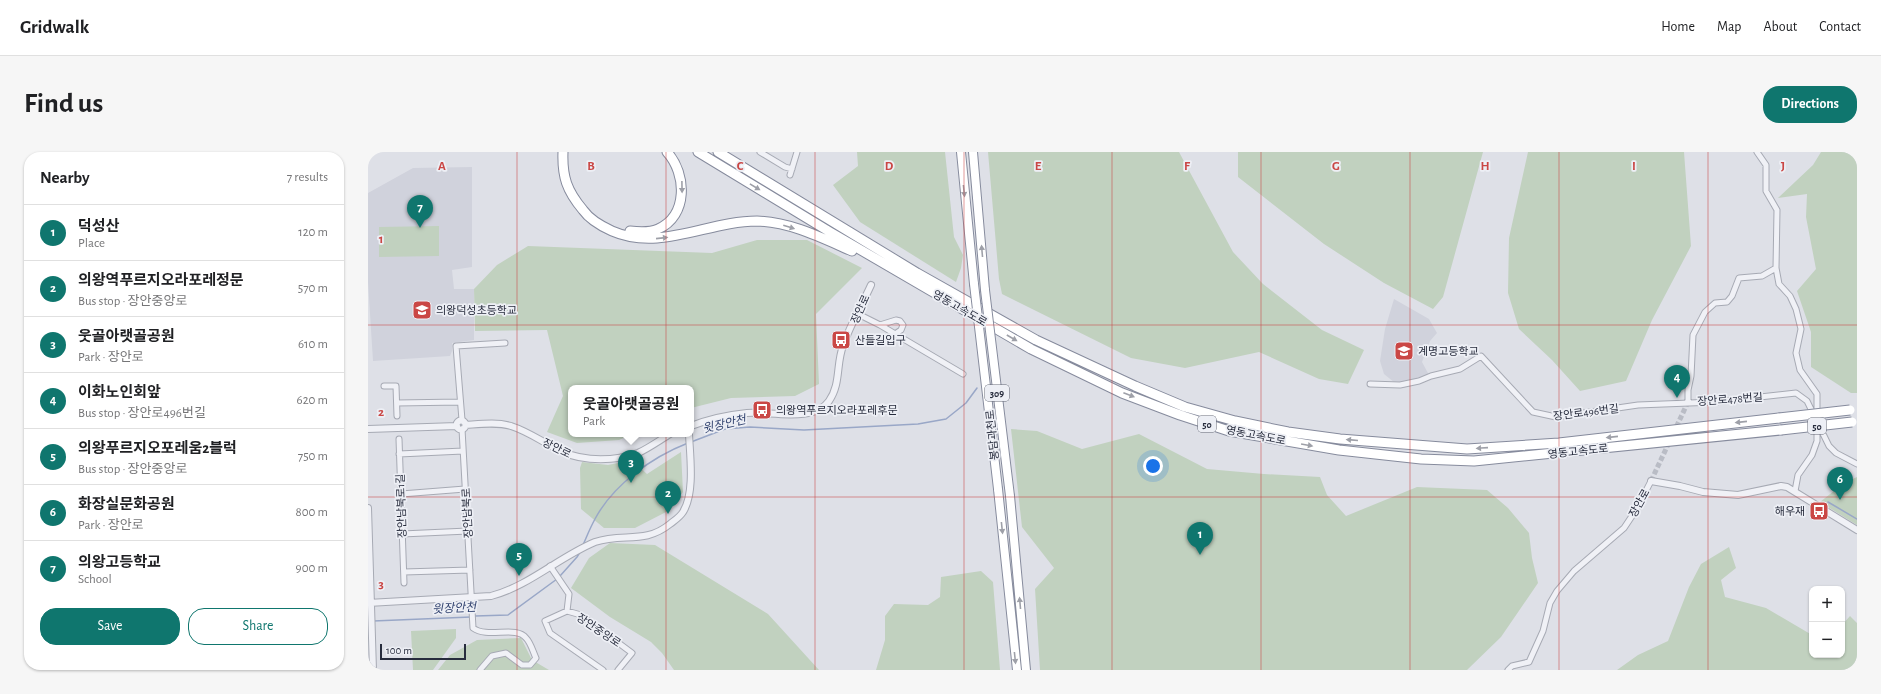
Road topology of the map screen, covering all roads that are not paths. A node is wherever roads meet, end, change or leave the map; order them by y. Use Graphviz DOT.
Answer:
graph roads {
  1 [pos="563,152"];
  2 [pos="568,152"];
  3 [pos="667,152"];
  4 [pos="698,152"];
  5 [pos="718,152"];
  6 [pos="726,152"];
  7 [pos="760,152"];
  8 [pos="797,152"];
  9 [pos="961,152"];
  10 [pos="973,152"];
  11 [pos="1757,152"];
  12 [pos="792,169"];
  13 [pos="751,173"];
  14 [pos="790,175"];
  15 [pos="1776,268"];
  16 [pos="906,276"];
  17 [pos="871,285"];
  18 [pos="858,314"];
  19 [pos="880,325"];
  20 [pos="895,334"];
  21 [pos="505,343"];
  22 [pos="963,374"];
  23 [pos="1370,384"];
  24 [pos="384,386"];
  25 [pos="460,402"];
  26 [pos="1688,402"];
  27 [pos="397,403"];
  28 [pos="1853,410"];
  29 [pos="397,416"];
  30 [pos="1818,421"];
  31 [pos="1854,422"];
  32 [pos="462,425"];
  33 [pos="694,425"];
  34 [pos="368,429"];
  35 [pos="665,437"];
  36 [pos="690,437"];
  37 [pos="398,439"];
  38 [pos="463,451"];
  39 [pos="399,454"];
  40 [pos="1857,464"];
  41 [pos="1651,481"];
  42 [pos="465,489"];
  43 [pos="1795,491"];
  44 [pos="401,494"];
  45 [pos="368,508"];
  46 [pos="1857,530"];
  47 [pos="468,531"];
  48 [pos="402,534"];
  49 [pos="550,566"];
  50 [pos="470,570"];
  51 [pos="404,572"];
  52 [pos="404,583"];
  53 [pos="471,597"];
  54 [pos="370,603"];
  55 [pos="567,611"];
  56 [pos="373,670"];
  57 [pos="480,670"];
  58 [pos="603,670"];
  59 [pos="618,670"];
  60 [pos="1017,670"];
  61 [pos="1026,670"];
  62 [pos="1508,670"];
  1 -- 16 [label="highway, one-way"];
  3 -- 2 [label="highway, one-way"];
  4 -- 16 [label="highway, 영동고속도로 / 50, one-way"];
  5 -- 13 [label="highway, 영동고속도로 / 50"];
  6 -- 13 [label="highway"];
  7 -- 12 [label="street"];
  8 -- 12 [label="street"];
  9 -- 60 [label="highway, 봉담과천로 / 309, one-way, bridge"];
  61 -- 10 [label="highway, 봉담과천로 / 309, one-way, bridge"];
  11 -- 15 [label="street"];
  12 -- 14 [label="street"];
  28 -- 13 [label="highway, 영동고속도로 / 50, one-way, bridge"];
  15 -- 26 [label="street, 장안로478번길"];
  15 -- 30 [label="street"];
  16 -- 31 [label="highway, 영동고속도로 / 50, one-way, bridge"];
  17 -- 18 [label="street, 장안로"];
  18 -- 19 [label="street"];
  18 -- 33 [label="street, 장안로"];
  19 -- 20 [label="street"];
  19 -- 20 [label="street"];
  20 -- 22 [label="street"];
  21 -- 25 [label="street, 장안남북로"];
  23 -- 26 [label="street, 장안로496번길"];
  24 -- 27 [label="street"];
  25 -- 27 [label="street"];
  25 -- 32 [label="street, 장안남북로"];
  26 -- 30 [label="street, 장안로478번길"];
  27 -- 29 [label="street"];
  30 -- 40 [label="street, 장안로478번길"];
  30 -- 43 [label="street"];
  32 -- 34 [label="street, 장안로"];
  32 -- 35 [label="street, 장안로"];
  32 -- 38 [label="street, 장안남북로"];
  36 -- 49 [label="street"];
  37 -- 39 [label="street, 장안남북로1길"];
  38 -- 39 [label="street"];
  38 -- 42 [label="street, 장안남북로"];
  39 -- 44 [label="street, 장안남북로1길"];
  41 -- 43 [label="street, 장안로"];
  41 -- 62 [label="street, 장안로"];
  42 -- 44 [label="street"];
  42 -- 47 [label="street, 장안남북로"];
  43 -- 46 [label="street, 장안로"];
  44 -- 48 [label="street, 장안남북로1길"];
  45 -- 54 [label="street"];
  47 -- 48 [label="street"];
  47 -- 50 [label="street, 장안남북로"];
  48 -- 51 [label="street, 장안남북로1길"];
  49 -- 53 [label="street"];
  49 -- 55 [label="street, 장안중앙로"];
  50 -- 51 [label="street"];
  50 -- 53 [label="street, 장안남북로"];
  51 -- 52 [label="street, 장안남북로1길"];
  53 -- 54 [label="street"];
  53 -- 57 [label="street, 장안남북로"];
  54 -- 56 [label="street"];
  55 -- 58 [label="street, 장안중앙로"];
  55 -- 59 [label="street, 장안중앙로"];
}
